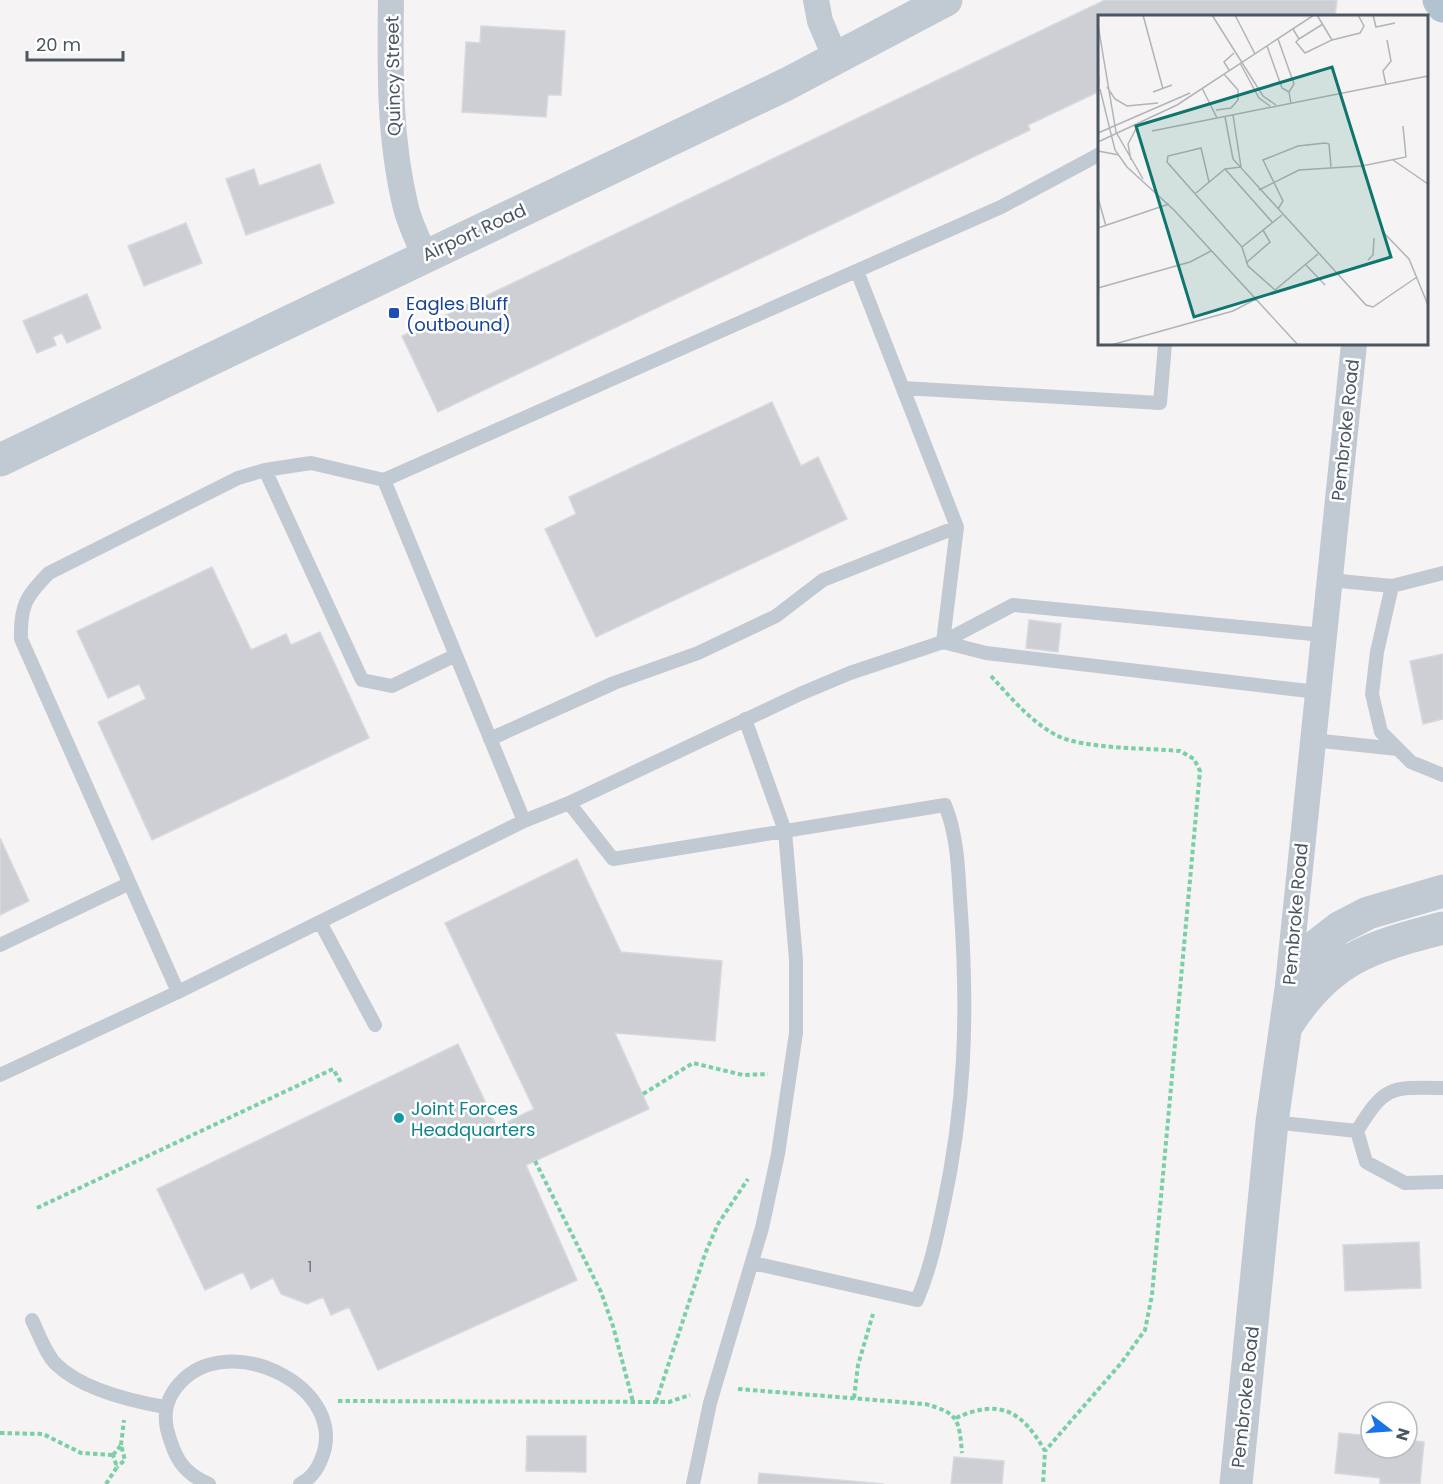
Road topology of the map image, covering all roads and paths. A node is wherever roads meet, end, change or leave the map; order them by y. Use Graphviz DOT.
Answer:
graph roads {
  1 [pos="391,0"];
  2 [pos="816,0"];
  3 [pos="946,0"];
  4 [pos="1439,0"];
  5 [pos="1443,6"];
  6 [pos="836,59"];
  7 [pos="1098,155"];
  8 [pos="425,255"];
  9 [pos="857,271"];
  10 [pos="1165,345"];
  11 [pos="1354,345"];
  12 [pos="903,388"];
  13 [pos="0,460"];
  14 [pos="265,470"];
  15 [pos="384,480"];
  16 [pos="957,527"];
  17 [pos="1443,573"];
  18 [pos="1329,580"];
  19 [pos="1392,586"];
  20 [pos="1323,635"];
  21 [pos="943,642"];
  22 [pos="986,653"];
  23 [pos="456,655"];
  24 [pos="1317,692"];
  25 [pos="745,719"];
  26 [pos="490,739"];
  27 [pos="1312,740"];
  28 [pos="1398,749"];
  29 [pos="1443,775"];
  30 [pos="569,803"];
  31 [pos="524,820"];
  32 [pos="785,831"];
  33 [pos="128,884"];
  34 [pos="1443,891"];
  35 [pos="320,922"];
  36 [pos="1390,924"];
  37 [pos="1443,928"];
  38 [pos="0,945"];
  39 [pos="178,992"];
  40 [pos="375,1025"];
  41 [pos="1284,1029"];
  42 [pos="0,1075"];
  43 [pos="342,1084"];
  44 [pos="770,1084"];
  45 [pos="1443,1088"];
  46 [pos="643,1094"];
  47 [pos="1272,1122"];
  48 [pos="1357,1131"];
  49 [pos="535,1161"];
  50 [pos="749,1177"];
  51 [pos="1443,1182"];
  52 [pos="37,1208"];
  53 [pos="753,1263"];
  54 [pos="880,1292"];
  55 [pos="32,1320"];
  56 [pos="714,1388"];
  57 [pos="854,1398"];
  58 [pos="338,1401"];
  59 [pos="633,1402"];
  60 [pos="656,1402"];
  61 [pos="165,1407"];
  62 [pos="956,1418"];
  63 [pos="0,1433"];
  64 [pos="1045,1451"];
  65 [pos="962,1453"];
  66 [pos="113,1455"];
  67 [pos="117,1467"];
  68 [pos="203,1483"];
  69 [pos="106,1484"];
  70 [pos="300,1484"];
  71 [pos="693,1484"];
  72 [pos="1043,1484"];
  73 [pos="1236,1484"];
  1 -- 8 [label="street, Quincy Street"];
  2 -- 6 [label="street"];
  3 -- 6 [label="street, Airport Road"];
  4 -- 5 [label="main road"];
  6 -- 8 [label="street, Airport Road"];
  7 -- 9 [label="lane"];
  8 -- 13 [label="street, Airport Road"];
  9 -- 12 [label="lane"];
  9 -- 15 [label="lane"];
  10 -- 12 [label="lane"];
  11 -- 18 [label="street, Pembroke Road"];
  12 -- 16 [label="lane"];
  14 -- 15 [label="lane"];
  14 -- 23 [label="lane"];
  14 -- 33 [label="lane"];
  15 -- 23 [label="lane"];
  16 -- 21 [label="lane"];
  16 -- 26 [label="lane"];
  17 -- 19 [label="lane"];
  18 -- 19 [label="lane"];
  18 -- 20 [label="street, Pembroke Road"];
  19 -- 28 [label="lane"];
  20 -- 21 [label="lane"];
  20 -- 24 [label="street, Pembroke Road"];
  21 -- 22 [label="lane"];
  21 -- 25 [label="lane"];
  22 -- 24 [label="lane"];
  22 -- 64 [label="path"];
  23 -- 26 [label="lane"];
  24 -- 27 [label="street, Pembroke Road"];
  25 -- 30 [label="lane"];
  25 -- 32 [label="lane"];
  26 -- 31 [label="lane"];
  27 -- 28 [label="lane"];
  27 -- 41 [label="street, Pembroke Road"];
  28 -- 29 [label="lane"];
  30 -- 31 [label="lane"];
  30 -- 32 [label="lane"];
  31 -- 35 [label="lane"];
  32 -- 53 [label="lane"];
  32 -- 54 [label="lane"];
  33 -- 38 [label="lane"];
  33 -- 39 [label="lane"];
  34 -- 36 [label="street"];
  35 -- 39 [label="lane"];
  35 -- 40 [label="lane"];
  36 -- 37 [label="street"];
  36 -- 41 [label="street"];
  39 -- 42 [label="lane"];
  41 -- 47 [label="street, Pembroke Road"];
  43 -- 52 [label="path"];
  44 -- 46 [label="path"];
  45 -- 48 [label="lane"];
  47 -- 48 [label="lane"];
  47 -- 73 [label="street, Pembroke Road"];
  48 -- 51 [label="lane"];
  49 -- 59 [label="path"];
  50 -- 60 [label="path"];
  53 -- 54 [label="lane"];
  53 -- 56 [label="lane"];
  54 -- 57 [label="path"];
  55 -- 61 [label="lane"];
  56 -- 57 [label="path"];
  56 -- 60 [label="path"];
  56 -- 71 [label="lane"];
  57 -- 62 [label="path"];
  58 -- 59 [label="path"];
  59 -- 60 [label="path"];
  61 -- 68 [label="lane"];
  61 -- 70 [label="lane"];
  62 -- 64 [label="path"];
  62 -- 65 [label="path"];
  63 -- 66 [label="path"];
  64 -- 72 [label="path"];
  66 -- 67 [label="path"];
  66 -- 67 [label="path"];
  67 -- 69 [label="path"];
}
